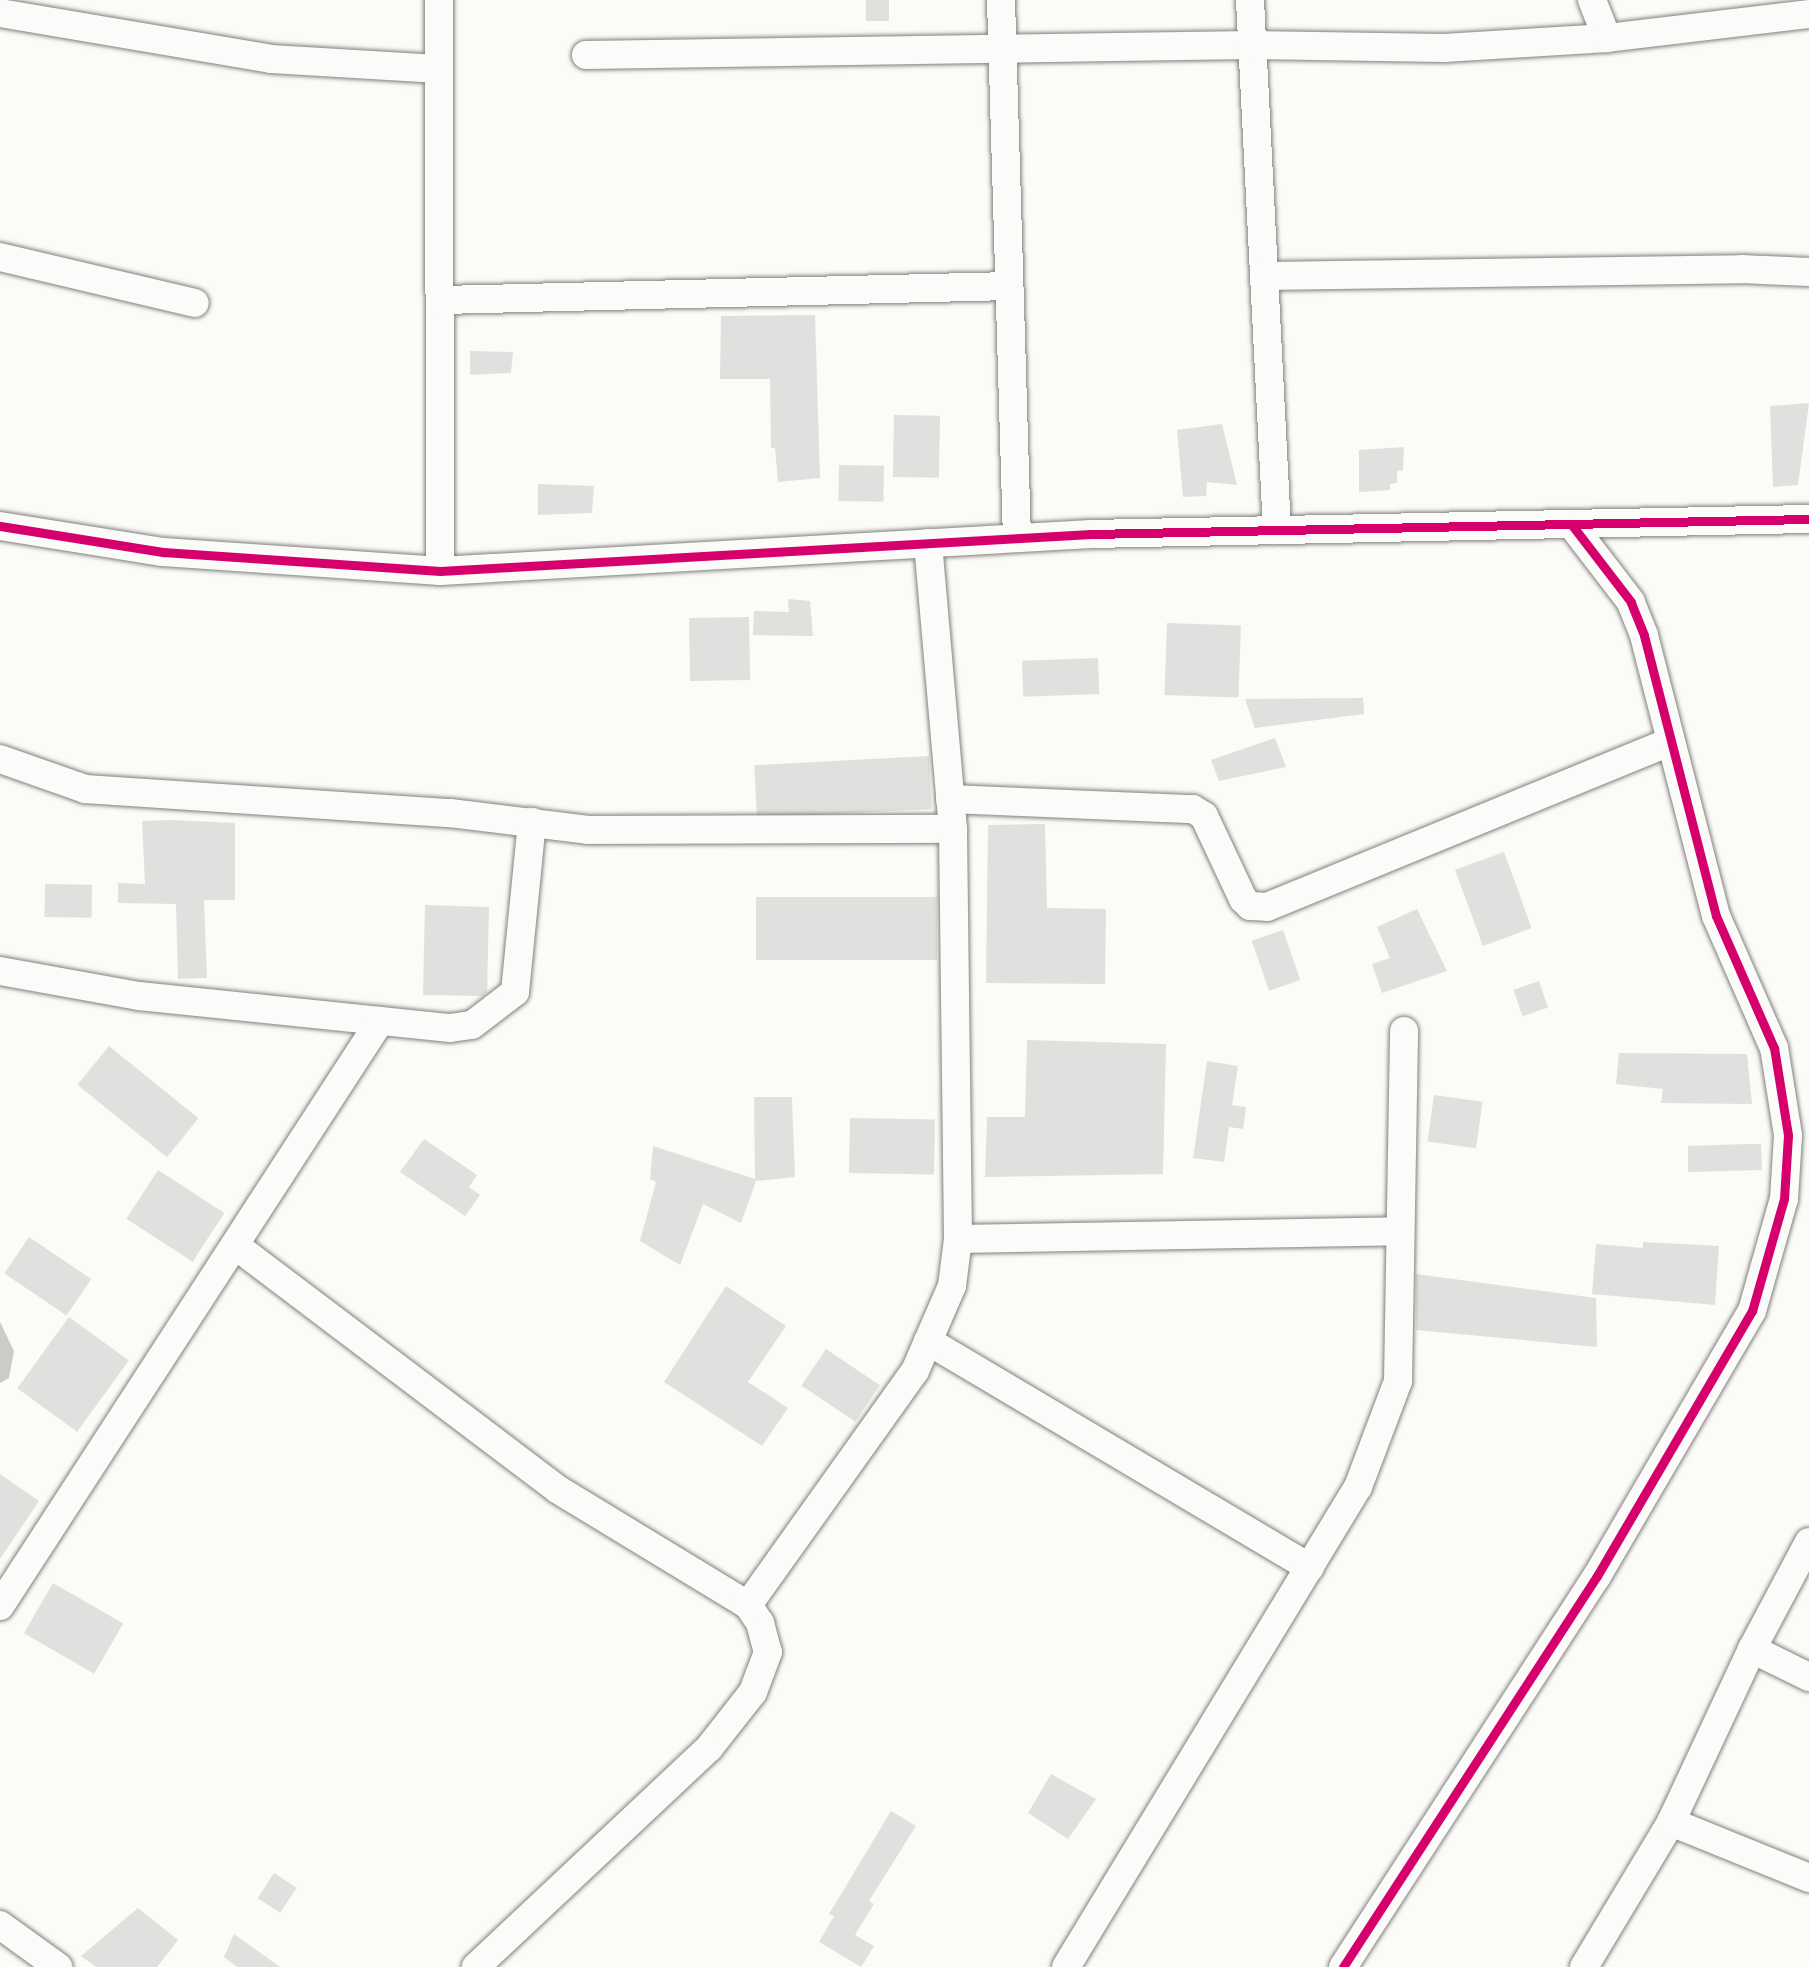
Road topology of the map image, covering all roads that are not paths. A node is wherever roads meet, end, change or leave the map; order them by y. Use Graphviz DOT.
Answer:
graph roads {
  1 [pos="439,0"];
  2 [pos="1001,0"];
  3 [pos="1251,0"];
  4 [pos="1592,0"];
  5 [pos="0,13"];
  6 [pos="1809,14"];
  7 [pos="1606,38"];
  8 [pos="1252,45"];
  9 [pos="1002,51"];
  10 [pos="586,55"];
  11 [pos="439,69"];
  12 [pos="0,257"];
  13 [pos="1809,272"];
  14 [pos="1266,276"];
  15 [pos="1009,285"];
  16 [pos="442,300"];
  17 [pos="195,303"];
  18 [pos="1809,519"];
  19 [pos="1572,525"];
  20 [pos="0,526"];
  21 [pos="1277,530"];
  22 [pos="1017,538"];
  23 [pos="928,543"];
  24 [pos="440,571"];
  25 [pos="1669,742"];
  26 [pos="0,759"];
  27 [pos="950,799"];
  28 [pos="532,822"];
  29 [pos="953,829"];
  30 [pos="0,971"];
  31 [pos="380,1021"];
  32 [pos="1404,1031"];
  33 [pos="1400,1231"];
  34 [pos="958,1240"];
  35 [pos="236,1246"];
  36 [pos="928,1341"];
  37 [pos="1809,1542"];
  38 [pos="1310,1569"];
  39 [pos="748,1605"];
  40 [pos="0,1606"];
  41 [pos="1752,1649"];
  42 [pos="1809,1677"];
  43 [pos="1671,1822"];
  44 [pos="1809,1878"];
  45 [pos="0,1925"];
  46 [pos="1594,1964"];
  47 [pos="58,1967"];
  48 [pos="476,1967"];
  49 [pos="1066,1967"];
  50 [pos="1343,1967"];
  1 -- 11 [label="street"];
  2 -- 9 [label="street"];
  3 -- 8 [label="street"];
  4 -- 7 [label="street"];
  5 -- 11 [label="street"];
  6 -- 7 [label="street"];
  7 -- 8 [label="street"];
  8 -- 9 [label="street"];
  8 -- 14 [label="street"];
  9 -- 10 [label="street"];
  9 -- 15 [label="street"];
  11 -- 16 [label="street"];
  12 -- 17 [label="street"];
  13 -- 14 [label="street"];
  14 -- 21 [label="street"];
  15 -- 16 [label="street"];
  15 -- 22 [label="street"];
  16 -- 24 [label="street"];
  18 -- 19 [label="street"];
  19 -- 21 [label="street"];
  19 -- 25 [label="street"];
  20 -- 24 [label="street"];
  21 -- 22 [label="street"];
  22 -- 23 [label="street"];
  23 -- 24 [label="street"];
  23 -- 27 [label="street"];
  25 -- 27 [label="street"];
  25 -- 50 [label="street"];
  26 -- 28 [label="street"];
  27 -- 29 [label="street"];
  28 -- 29 [label="street"];
  28 -- 31 [label="street"];
  29 -- 34 [label="street"];
  30 -- 31 [label="street"];
  31 -- 35 [label="street"];
  32 -- 33 [label="street"];
  33 -- 34 [label="street"];
  33 -- 38 [label="street"];
  34 -- 36 [label="street"];
  35 -- 39 [label="street"];
  35 -- 40 [label="street"];
  36 -- 38 [label="street"];
  36 -- 39 [label="street"];
  37 -- 41 [label="street"];
  38 -- 49 [label="street"];
  39 -- 48 [label="street"];
  41 -- 42 [label="street"];
  41 -- 43 [label="street"];
  43 -- 44 [label="street"];
  43 -- 46 [label="street"];
  45 -- 47 [label="street"];
}
